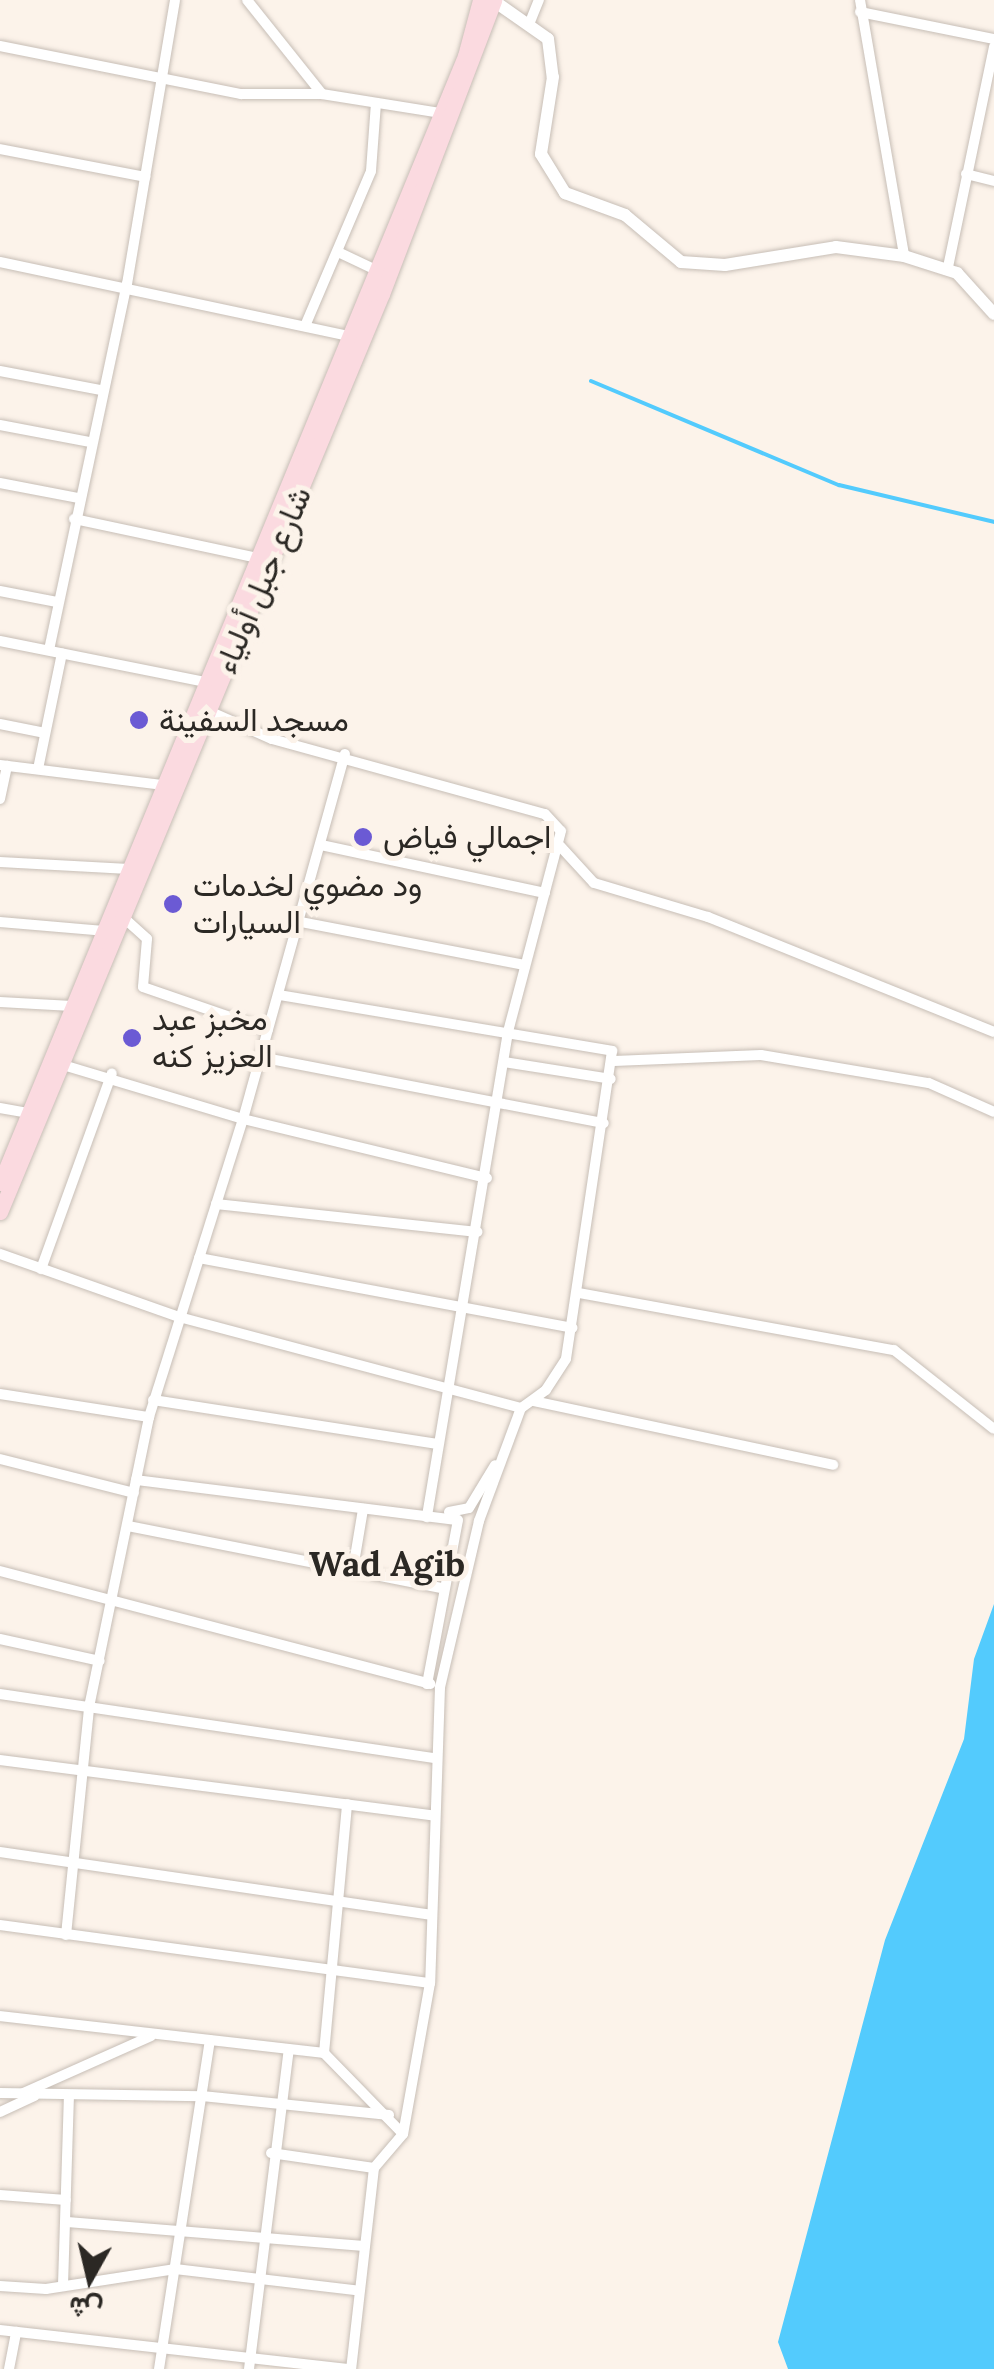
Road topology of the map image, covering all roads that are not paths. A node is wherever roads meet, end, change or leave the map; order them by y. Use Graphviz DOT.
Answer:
graph roads {
  1 [pos="176,0"];
  2 [pos="247,0"];
  3 [pos="480,0"];
  4 [pos="494,0"];
  5 [pos="539,0"];
  6 [pos="860,6"];
  7 [pos="530,22"];
  8 [pos="994,39"];
  9 [pos="0,46"];
  10 [pos="994,47"];
  11 [pos="164,78"];
  12 [pos="322,94"];
  13 [pos="376,103"];
  14 [pos="448,114"];
  15 [pos="0,149"];
  16 [pos="966,174"];
  17 [pos="146,177"];
  18 [pos="994,181"];
  19 [pos="338,252"];
  20 [pos="904,256"];
  21 [pos="0,262"];
  22 [pos="948,267"];
  23 [pos="376,270"];
  24 [pos="126,284"];
  25 [pos="994,314"];
  26 [pos="305,326"];
  27 [pos="349,336"];
  28 [pos="0,372"];
  29 [pos="101,390"];
  30 [pos="0,425"];
  31 [pos="90,442"];
  32 [pos="0,484"];
  33 [pos="78,498"];
  34 [pos="74,520"];
  35 [pos="257,558"];
  36 [pos="0,592"];
  37 [pos="57,602"];
  38 [pos="0,642"];
  39 [pos="48,650"];
  40 [pos="62,653"];
  41 [pos="206,682"];
  42 [pos="209,711"];
  43 [pos="0,724"];
  44 [pos="45,732"];
  45 [pos="345,754"];
  46 [pos="3,765"];
  47 [pos="38,769"];
  48 [pos="164,785"];
  49 [pos="0,799"];
  50 [pos="320,845"];
  51 [pos="560,846"];
  52 [pos="0,862"];
  53 [pos="129,870"];
  54 [pos="545,893"];
  55 [pos="124,918"];
  56 [pos="296,921"];
  57 [pos="0,922"];
  58 [pos="104,930"];
  59 [pos="525,965"];
  60 [pos="279,995"];
  61 [pos="0,1002"];
  62 [pos="72,1006"];
  63 [pos="268,1030"];
  64 [pos="508,1032"];
  65 [pos="994,1032"];
  66 [pos="260,1057"];
  67 [pos="614,1061"];
  68 [pos="504,1062"];
  69 [pos="63,1065"];
  70 [pos="112,1073"];
  71 [pos="610,1080"];
  72 [pos="0,1108"];
  73 [pos="497,1108"];
  74 [pos="994,1112"];
  75 [pos="28,1113"];
  76 [pos="243,1119"];
  77 [pos="604,1123"];
  78 [pos="5,1160"];
  79 [pos="487,1178"];
  80 [pos="4,1185"];
  81 [pos="216,1204"];
  82 [pos="0,1212"];
  83 [pos="478,1232"];
  84 [pos="0,1254"];
  85 [pos="198,1258"];
  86 [pos="41,1268"];
  87 [pos="579,1293"];
  88 [pos="466,1308"];
  89 [pos="179,1318"];
  90 [pos="572,1328"];
  91 [pos="448,1384"];
  92 [pos="0,1394"];
  93 [pos="153,1400"];
  94 [pos="533,1401"];
  95 [pos="520,1408"];
  96 [pos="149,1416"];
  97 [pos="994,1430"];
  98 [pos="438,1444"];
  99 [pos="503,1453"];
  100 [pos="0,1459"];
  101 [pos="833,1464"];
  102 [pos="135,1486"];
  103 [pos="363,1509"];
  104 [pos="428,1514"];
  105 [pos="128,1526"];
  106 [pos="353,1570"];
  107 [pos="0,1572"];
  108 [pos="440,1588"];
  109 [pos="112,1602"];
  110 [pos="0,1639"];
  111 [pos="100,1661"];
  112 [pos="427,1684"];
  113 [pos="440,1687"];
  114 [pos="0,1694"];
  115 [pos="89,1707"];
  116 [pos="434,1758"];
  117 [pos="0,1760"];
  118 [pos="80,1772"];
  119 [pos="347,1804"];
  120 [pos="432,1814"];
  121 [pos="0,1852"];
  122 [pos="71,1866"];
  123 [pos="337,1903"];
  124 [pos="430,1915"];
  125 [pos="0,1925"];
  126 [pos="66,1935"];
  127 [pos="330,1974"];
  128 [pos="430,1983"];
  129 [pos="0,2016"];
  130 [pos="155,2034"];
  131 [pos="210,2040"];
  132 [pos="289,2048"];
  133 [pos="324,2053"];
  134 [pos="0,2093"];
  135 [pos="20,2094"];
  136 [pos="36,2096"];
  137 [pos="69,2096"];
  138 [pos="202,2096"];
  139 [pos="279,2101"];
  140 [pos="0,2112"];
  141 [pos="389,2115"];
  142 [pos="404,2134"];
  143 [pos="271,2153"];
  144 [pos="374,2168"];
  145 [pos="0,2195"];
  146 [pos="66,2200"];
  147 [pos="66,2222"];
  148 [pos="181,2226"];
  149 [pos="262,2237"];
  150 [pos="362,2246"];
  151 [pos="175,2269"];
  152 [pos="258,2278"];
  153 [pos="63,2285"];
  154 [pos="0,2286"];
  155 [pos="355,2290"];
  156 [pos="0,2330"];
  157 [pos="16,2332"];
  158 [pos="163,2347"];
  159 [pos="249,2363"];
  160 [pos="9,2369"];
  161 [pos="159,2369"];
  162 [pos="350,2369"];
  1 -- 11 [label="street"];
  2 -- 12 [label="street"];
  3 -- 14 [label="main road, شارع جبل أولياء"];
  4 -- 7 [label="street"];
  4 -- 14 [label="main road, شارع جبل أولياء"];
  5 -- 7 [label="street"];
  6 -- 8 [label="street"];
  6 -- 20 [label="street"];
  7 -- 20 [label="street"];
  9 -- 11 [label="street"];
  10 -- 16 [label="street"];
  11 -- 12 [label="street"];
  11 -- 17 [label="street"];
  12 -- 13 [label="street"];
  13 -- 14 [label="street"];
  13 -- 19 [label="street"];
  14 -- 23 [label="main road, شارع جبل أولياء"];
  14 -- 42 [label="main road, شارع جبل أولياء"];
  15 -- 17 [label="street"];
  16 -- 18 [label="street"];
  16 -- 22 [label="street"];
  17 -- 24 [label="street"];
  19 -- 23 [label="street"];
  19 -- 26 [label="street"];
  20 -- 22 [label="street"];
  21 -- 24 [label="street"];
  22 -- 25 [label="street"];
  23 -- 27 [label="main road, شارع جبل أولياء"];
  24 -- 26 [label="street"];
  24 -- 29 [label="street"];
  26 -- 27 [label="street"];
  27 -- 35 [label="main road, شارع جبل أولياء"];
  28 -- 29 [label="street"];
  29 -- 31 [label="street"];
  30 -- 31 [label="street"];
  31 -- 33 [label="street"];
  32 -- 33 [label="street"];
  33 -- 34 [label="street"];
  34 -- 35 [label="street"];
  34 -- 37 [label="street"];
  35 -- 41 [label="main road, شارع جبل أولياء"];
  36 -- 37 [label="street"];
  37 -- 39 [label="street"];
  38 -- 39 [label="street"];
  39 -- 40 [label="street"];
  40 -- 41 [label="street"];
  40 -- 44 [label="street"];
  41 -- 48 [label="main road, شارع جبل أولياء"];
  42 -- 45 [label="street"];
  42 -- 55 [label="main road, شارع جبل أولياء"];
  43 -- 44 [label="street"];
  44 -- 47 [label="street"];
  45 -- 50 [label="street"];
  45 -- 51 [label="street"];
  46 -- 47 [label="street"];
  46 -- 49 [label="street"];
  47 -- 48 [label="street"];
  48 -- 53 [label="main road, شارع جبل أولياء"];
  50 -- 54 [label="street"];
  50 -- 56 [label="street"];
  51 -- 54 [label="street"];
  51 -- 65 [label="street"];
  52 -- 53 [label="street"];
  53 -- 58 [label="main road, شارع جبل أولياء"];
  54 -- 59 [label="street"];
  55 -- 63 [label="street"];
  55 -- 69 [label="main road, شارع جبل أولياء"];
  56 -- 59 [label="street"];
  56 -- 60 [label="street"];
  57 -- 58 [label="street"];
  58 -- 62 [label="main road, شارع جبل أولياء"];
  59 -- 64 [label="street"];
  60 -- 63 [label="street"];
  60 -- 64 [label="street"];
  61 -- 62 [label="street"];
  62 -- 75 [label="main road, شارع جبل أولياء"];
  63 -- 66 [label="street"];
  64 -- 67 [label="street"];
  64 -- 68 [label="street"];
  66 -- 73 [label="street"];
  66 -- 76 [label="street"];
  67 -- 71 [label="street"];
  67 -- 74 [label="street"];
  68 -- 71 [label="street"];
  68 -- 73 [label="street"];
  69 -- 70 [label="street"];
  69 -- 80 [label="main road, شارع جبل أولياء"];
  70 -- 76 [label="street"];
  70 -- 86 [label="street"];
  71 -- 77 [label="street"];
  72 -- 75 [label="street"];
  73 -- 77 [label="street"];
  73 -- 79 [label="street"];
  75 -- 78 [label="main road, شارع جبل أولياء"];
  76 -- 79 [label="street"];
  76 -- 81 [label="street"];
  77 -- 87 [label="street"];
  78 -- 80 [label="main road, شارع جبل أولياء"];
  79 -- 83 [label="street"];
  80 -- 82 [label="main road, شارع جبل أولياء"];
  81 -- 83 [label="street"];
  81 -- 85 [label="street"];
  83 -- 88 [label="street"];
  84 -- 86 [label="street"];
  85 -- 88 [label="street"];
  85 -- 89 [label="street"];
  86 -- 89 [label="street"];
  87 -- 90 [label="street"];
  87 -- 97 [label="street"];
  88 -- 90 [label="street"];
  88 -- 91 [label="street"];
  89 -- 91 [label="street"];
  89 -- 93 [label="street"];
  90 -- 94 [label="street"];
  91 -- 95 [label="street"];
  91 -- 98 [label="street"];
  92 -- 96 [label="street"];
  93 -- 96 [label="street"];
  93 -- 98 [label="street"];
  94 -- 95 [label="street"];
  94 -- 101 [label="street"];
  95 -- 99 [label="street"];
  96 -- 102 [label="street"];
  98 -- 104 [label="street"];
  99 -- 104 [label="street"];
  99 -- 113 [label="street"];
  100 -- 102 [label="street"];
  102 -- 103 [label="street"];
  102 -- 105 [label="street"];
  103 -- 104 [label="street"];
  103 -- 106 [label="street"];
  104 -- 108 [label="street"];
  105 -- 106 [label="street"];
  105 -- 109 [label="street"];
  106 -- 108 [label="street"];
  107 -- 109 [label="street"];
  108 -- 112 [label="street"];
  109 -- 111 [label="street"];
  109 -- 112 [label="street"];
  110 -- 111 [label="street"];
  111 -- 115 [label="street"];
  112 -- 113 [label="street"];
  113 -- 116 [label="street"];
  114 -- 115 [label="street"];
  115 -- 116 [label="street"];
  115 -- 118 [label="street"];
  116 -- 120 [label="street"];
  117 -- 118 [label="street"];
  118 -- 119 [label="street"];
  118 -- 122 [label="street"];
  119 -- 120 [label="street"];
  119 -- 123 [label="street"];
  120 -- 124 [label="street"];
  121 -- 122 [label="street"];
  122 -- 123 [label="street"];
  122 -- 126 [label="street"];
  123 -- 124 [label="street"];
  123 -- 127 [label="street"];
  124 -- 128 [label="street"];
  125 -- 126 [label="street"];
  126 -- 127 [label="street"];
  127 -- 128 [label="street"];
  127 -- 133 [label="street"];
  128 -- 142 [label="street"];
  129 -- 130 [label="street"];
  130 -- 131 [label="street"];
  130 -- 135 [label="street"];
  131 -- 132 [label="street"];
  131 -- 138 [label="street"];
  132 -- 133 [label="street"];
  132 -- 139 [label="street"];
  133 -- 141 [label="street"];
  134 -- 135 [label="street"];
  135 -- 136 [label="street"];
  136 -- 137 [label="street"];
  136 -- 140 [label="street"];
  137 -- 138 [label="street"];
  137 -- 146 [label="street"];
  138 -- 139 [label="street"];
  138 -- 148 [label="street"];
  139 -- 141 [label="street"];
  139 -- 143 [label="street"];
  141 -- 142 [label="street"];
  142 -- 144 [label="street"];
  143 -- 144 [label="street"];
  143 -- 149 [label="street"];
  144 -- 150 [label="street"];
  145 -- 146 [label="street"];
  146 -- 147 [label="street"];
  147 -- 148 [label="street"];
  147 -- 153 [label="street"];
  148 -- 149 [label="street"];
  148 -- 151 [label="street"];
  149 -- 150 [label="street"];
  149 -- 152 [label="street"];
  150 -- 155 [label="street"];
  151 -- 152 [label="street"];
  151 -- 153 [label="street"];
  151 -- 158 [label="street"];
  152 -- 155 [label="street"];
  152 -- 159 [label="street"];
  153 -- 154 [label="street"];
  155 -- 162 [label="street"];
  156 -- 157 [label="street"];
  157 -- 158 [label="street"];
  157 -- 160 [label="street"];
  158 -- 159 [label="street"];
  158 -- 161 [label="street"];
  159 -- 162 [label="street"];
}
